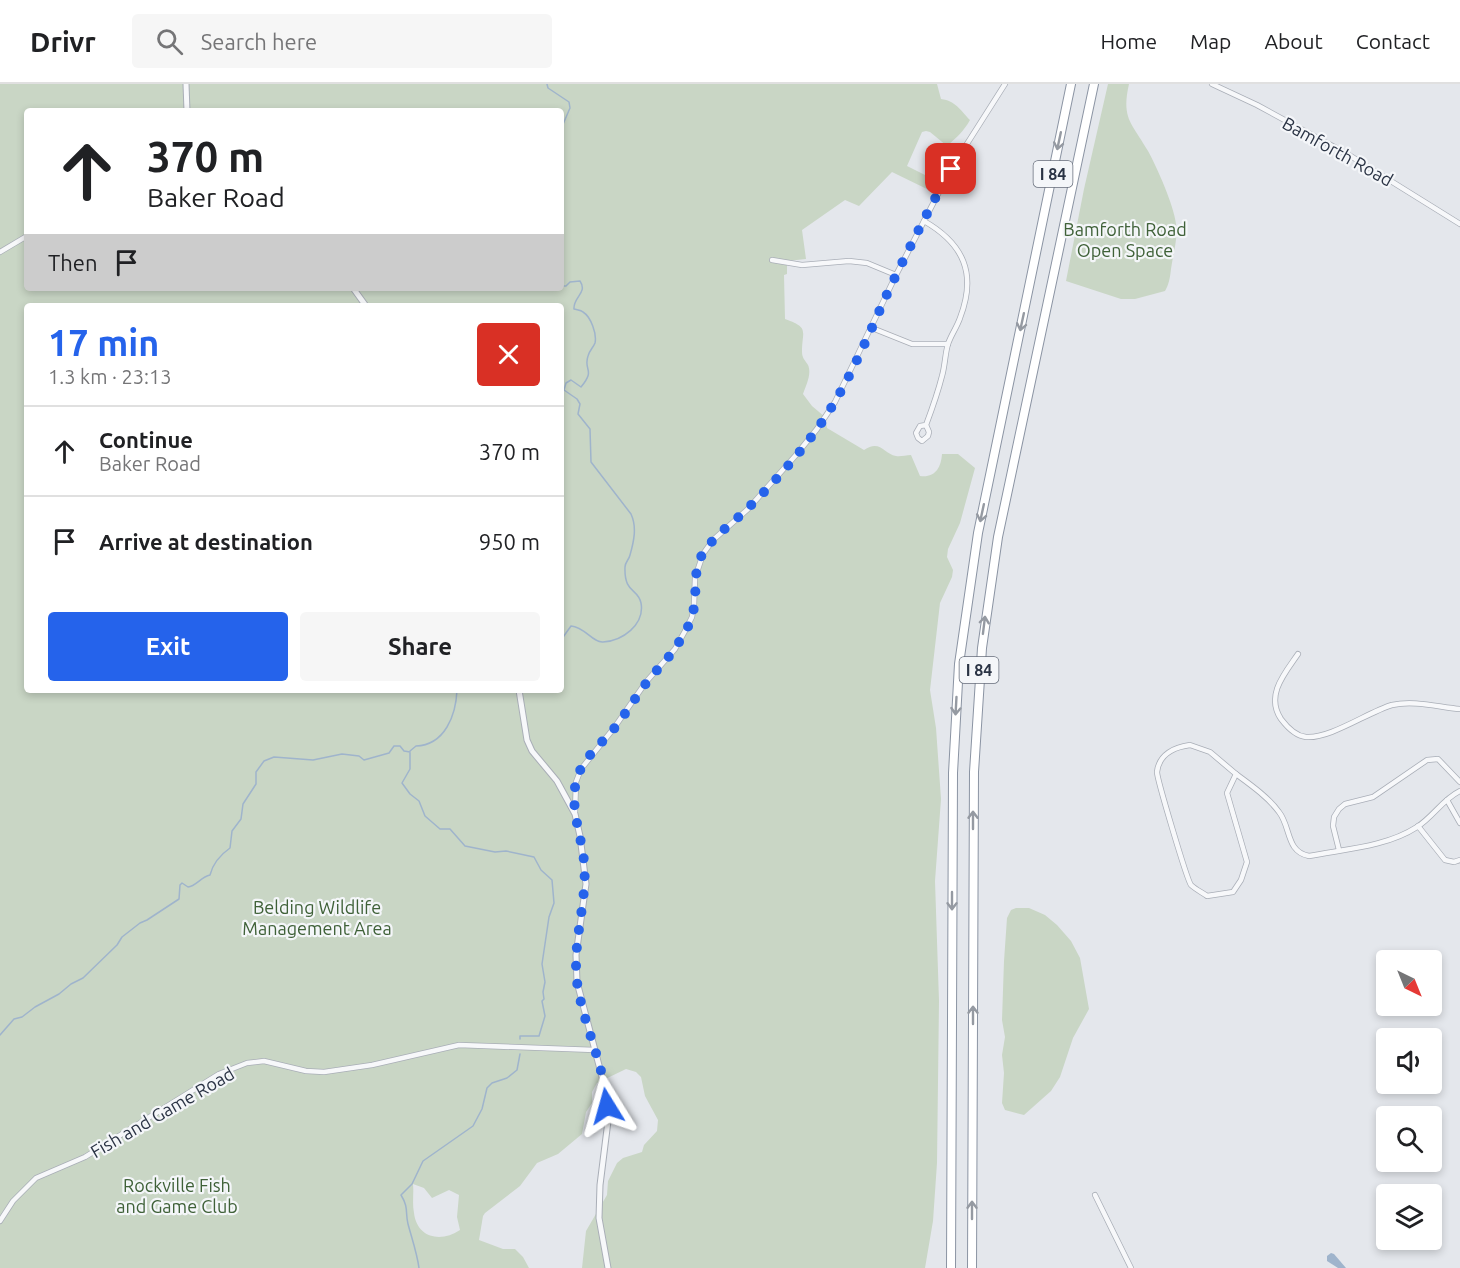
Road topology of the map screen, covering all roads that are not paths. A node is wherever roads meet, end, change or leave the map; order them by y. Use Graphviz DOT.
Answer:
graph roads {
  1 [pos="186,84"];
  2 [pos="1005,84"];
  3 [pos="1071,84"];
  4 [pos="1094,84"];
  5 [pos="1212,84"];
  6 [pos="187,108"];
  7 [pos="924,221"];
  8 [pos="1460,224"];
  9 [pos="24,238"];
  10 [pos="0,252"];
  11 [pos="772,260"];
  12 [pos="896,275"];
  13 [pos="354,291"];
  14 [pos="364,303"];
  15 [pos="872,328"];
  16 [pos="948,344"];
  17 [pos="926,425"];
  18 [pos="1298,654"];
  19 [pos="519,693"];
  20 [pos="1460,709"];
  21 [pos="1236,774"];
  22 [pos="1460,782"];
  23 [pos="1460,791"];
  24 [pos="1447,800"];
  25 [pos="575,814"];
  26 [pos="1460,823"];
  27 [pos="1418,826"];
  28 [pos="1340,850"];
  29 [pos="1460,860"];
  30 [pos="595,1050"];
  31 [pos="1095,1195"];
  32 [pos="0,1221"];
  33 [pos="608,1268"];
  34 [pos="951,1268"];
  35 [pos="972,1268"];
  36 [pos="1131,1268"];
  1 -- 6 [label="street"];
  2 -- 7 [label="street"];
  3 -- 34 [label="highway, I 84, one-way"];
  35 -- 4 [label="highway, I 84, one-way"];
  5 -- 8 [label="street, Bamforth Road"];
  7 -- 12 [label="street"];
  7 -- 16 [label="street"];
  9 -- 10 [label="street"];
  11 -- 12 [label="street"];
  12 -- 15 [label="street"];
  13 -- 14 [label="street"];
  15 -- 16 [label="street"];
  15 -- 25 [label="street"];
  16 -- 17 [label="street"];
  18 -- 20 [label="street"];
  19 -- 25 [label="street"];
  21 -- 21 [label="street"];
  21 -- 28 [label="street"];
  22 -- 28 [label="street"];
  23 -- 24 [label="street"];
  24 -- 26 [label="street"];
  24 -- 27 [label="street"];
  25 -- 30 [label="street"];
  27 -- 28 [label="street"];
  27 -- 29 [label="street"];
  30 -- 32 [label="street, Fish and Game Road"];
  30 -- 33 [label="street"];
  31 -- 36 [label="street"];
}
